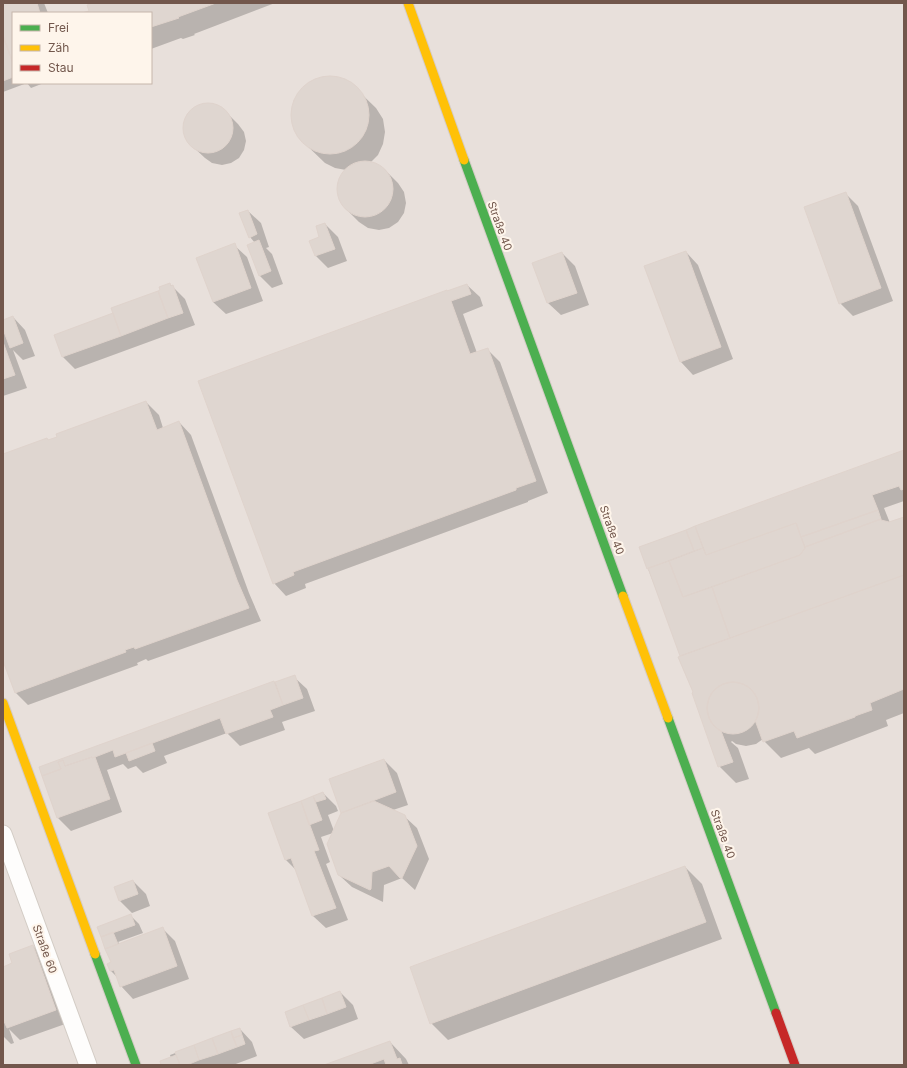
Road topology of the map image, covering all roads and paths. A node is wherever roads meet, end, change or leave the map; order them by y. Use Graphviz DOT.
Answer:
graph roads {
  1 [pos="408,3"];
  2 [pos="3,703"];
  3 [pos="3,834"];
  4 [pos="88,1065"];
  5 [pos="136,1065"];
  6 [pos="795,1065"];
  1 -- 6 [label="street, Straße 40"];
  2 -- 5 [label="street"];
  3 -- 4 [label="street, Straße 60"];
}
